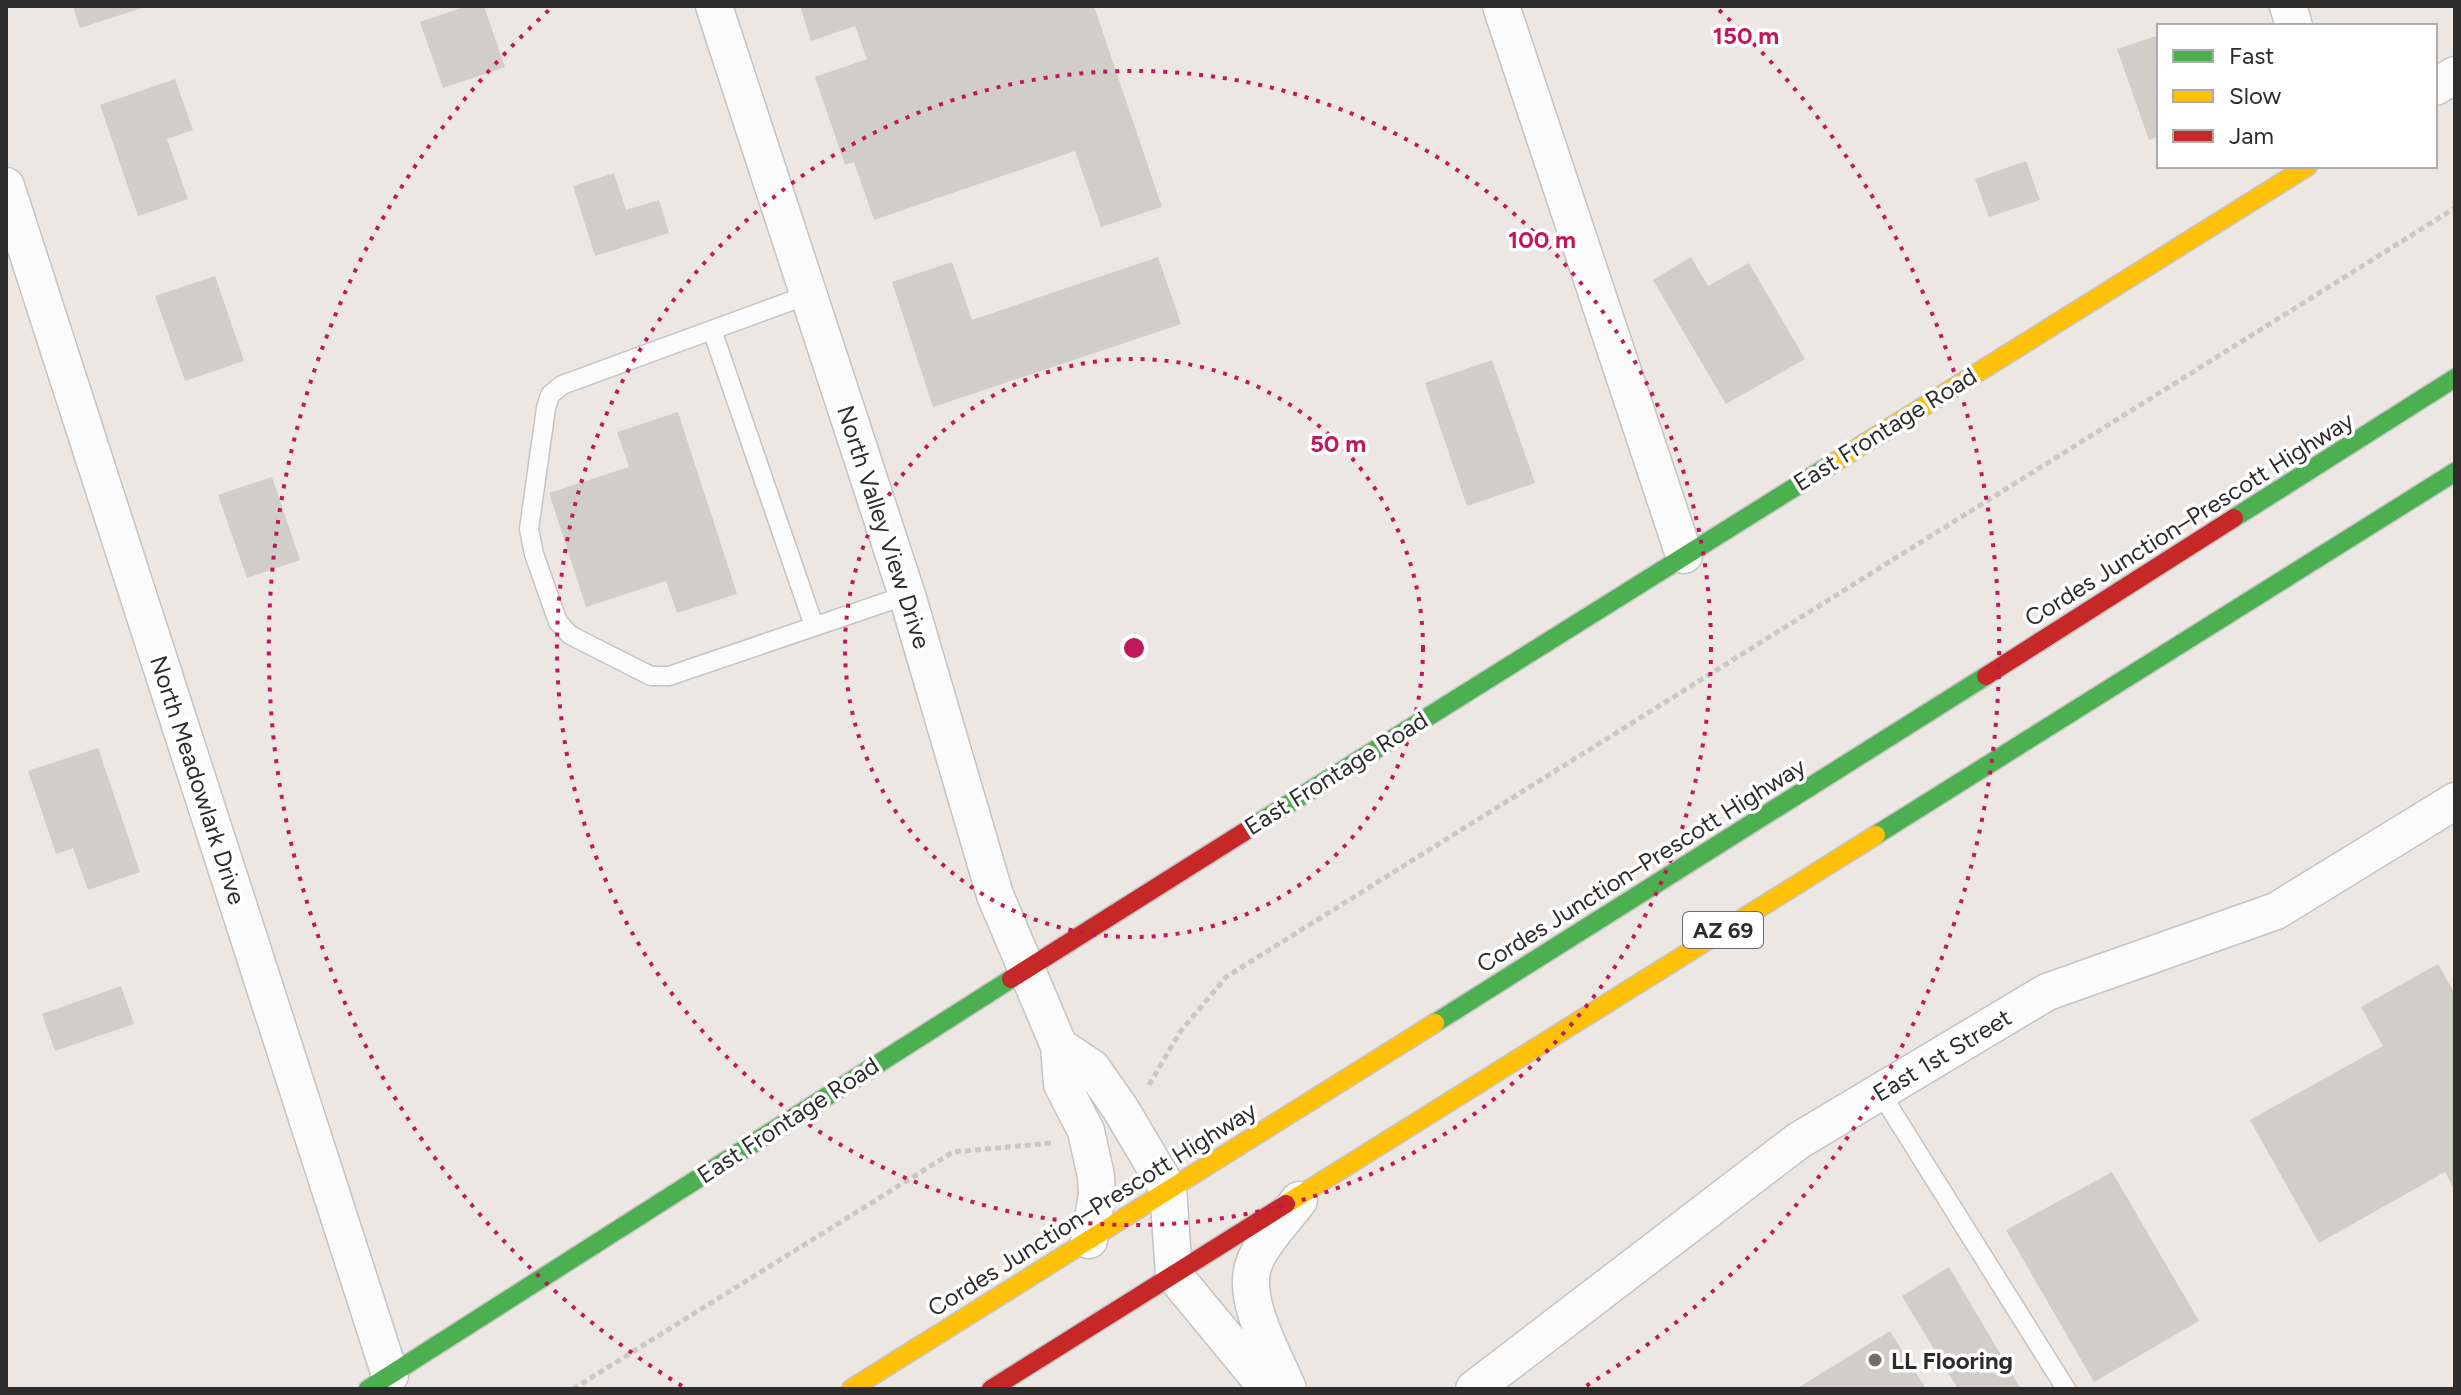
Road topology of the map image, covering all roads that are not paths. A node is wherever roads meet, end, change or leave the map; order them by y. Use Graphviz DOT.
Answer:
graph roads {
  1 [pos="714,6"];
  2 [pos="1501,6"];
  3 [pos="2455,75"];
  4 [pos="2437,86"];
  5 [pos="2305,168"];
  6 [pos="6,186"];
  7 [pos="810,294"];
  8 [pos="712,330"];
  9 [pos="2455,378"];
  10 [pos="2455,472"];
  11 [pos="1684,555"];
  12 [pos="907,595"];
  13 [pos="814,626"];
  14 [pos="2455,801"];
  15 [pos="1025,969"];
  16 [pos="1059,1046"];
  17 [pos="1880,1092"];
  18 [pos="1168,1189"];
  19 [pos="1302,1196"];
  20 [pos="1089,1240"];
  21 [pos="1174,1275"];
  22 [pos="379,1382"];
  23 [pos="851,1389"];
  24 [pos="991,1389"];
  25 [pos="1268,1389"];
  26 [pos="1288,1389"];
  27 [pos="1474,1389"];
  28 [pos="2066,1389"];
  1 -- 7 [label="street, North Valley View Drive"];
  2 -- 11 [label="street"];
  3 -- 4 [label="street"];
  5 -- 11 [label="main road, East Frontage Road"];
  6 -- 22 [label="street, North Meadowlark Drive"];
  7 -- 8 [label="lane"];
  7 -- 12 [label="street, North Valley View Drive"];
  8 -- 13 [label="lane"];
  8 -- 13 [label="lane"];
  9 -- 18 [label="main road, Cordes Junction–Prescott Highway"];
  10 -- 19 [label="main road, AZ 69"];
  11 -- 15 [label="main road, East Frontage Road"];
  12 -- 13 [label="lane"];
  12 -- 15 [label="street, North Valley View Drive"];
  14 -- 17 [label="street, East 1st Street"];
  15 -- 16 [label="street, North Valley View Drive"];
  15 -- 22 [label="main road, East Frontage Road"];
  16 -- 18 [label="street"];
  16 -- 20 [label="street, North Valley View Drive"];
  17 -- 27 [label="street, East 1st Street"];
  17 -- 28 [label="lane"];
  18 -- 20 [label="main road, Cordes Junction–Prescott Highway"];
  18 -- 21 [label="street"];
  19 -- 21 [label="main road, AZ 69"];
  19 -- 26 [label="street"];
  20 -- 23 [label="main road, Cordes Junction–Prescott Highway"];
  21 -- 24 [label="main road, AZ 69"];
  21 -- 25 [label="street"];
}
